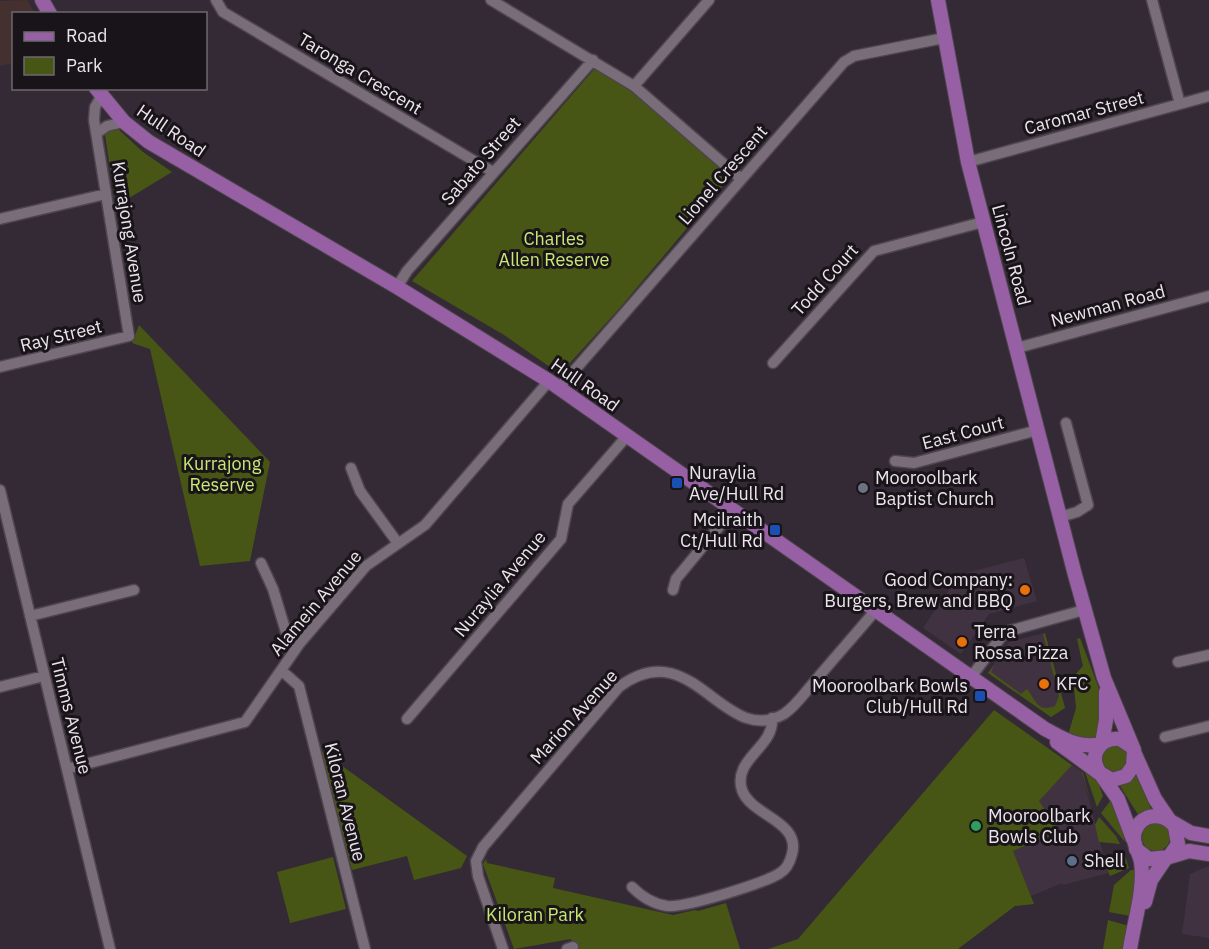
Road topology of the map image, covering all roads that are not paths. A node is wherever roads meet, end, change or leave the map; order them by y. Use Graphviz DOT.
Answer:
graph roads {
  1 [pos="216,0"];
  2 [pos="490,0"];
  3 [pos="709,0"];
  4 [pos="938,0"];
  5 [pos="1152,0"];
  6 [pos="944,38"];
  7 [pos="593,60"];
  8 [pos="634,86"];
  9 [pos="99,93"];
  10 [pos="1209,96"];
  11 [pos="1180,104"];
  12 [pos="124,122"];
  13 [pos="97,133"];
  14 [pos="968,162"];
  15 [pos="493,172"];
  16 [pos="740,178"];
  17 [pos="106,194"];
  18 [pos="0,219"];
  19 [pos="983,222"];
  20 [pos="397,287"];
  21 [pos="1209,296"];
  22 [pos="129,336"];
  23 [pos="1017,348"];
  24 [pos="773,363"];
  25 [pos="0,368"];
  26 [pos="554,385"];
  27 [pos="1066,423"];
  28 [pos="1038,430"];
  29 [pos="627,436"];
  30 [pos="895,461"];
  31 [pos="351,468"];
  32 [pos="0,490"];
  33 [pos="732,511"];
  34 [pos="1060,517"];
  35 [pos="397,542"];
  36 [pos="261,563"];
  37 [pos="134,590"];
  38 [pos="674,590"];
  39 [pos="1084,610"];
  40 [pos="874,611"];
  41 [pos="30,616"];
  42 [pos="300,643"];
  43 [pos="1209,655"];
  44 [pos="1178,662"];
  45 [pos="281,670"];
  46 [pos="44,676"];
  47 [pos="971,677"];
  48 [pos="1104,678"];
  49 [pos="0,687"];
  50 [pos="772,718"];
  51 [pos="407,719"];
  52 [pos="1209,726"];
  53 [pos="1045,729"];
  54 [pos="1166,737"];
  55 [pos="1101,744"];
  56 [pos="1133,748"];
  57 [pos="67,769"];
  58 [pos="1100,774"];
  59 [pos="1171,822"];
  60 [pos="1209,836"];
  61 [pos="1135,846"];
  62 [pos="1209,854"];
  63 [pos="1167,857"];
  64 [pos="632,887"];
  65 [pos="1138,921"];
  66 [pos="110,949"];
  67 [pos="365,949"];
  68 [pos="503,949"];
  69 [pos="1130,949"];
  70 [pos="1138,949"];
  1 -- 15 [label="street, Taronga Crescent"];
  2 -- 7 [label="street"];
  3 -- 8 [label="street"];
  4 -- 6 [label="main road, Lincoln Road"];
  5 -- 11 [label="street"];
  6 -- 14 [label="main road, Lincoln Road"];
  6 -- 16 [label="street, Lionel Crescent"];
  7 -- 8 [label="street"];
  7 -- 15 [label="street, Sabato Street"];
  8 -- 16 [label="street"];
  9 -- 12 [label="main road, Hull Road"];
  9 -- 13 [label="street, Kurrajong Avenue"];
  10 -- 11 [label="street, Caromar Street"];
  11 -- 14 [label="street, Caromar Street"];
  12 -- 13 [label="street"];
  12 -- 20 [label="main road, Hull Road"];
  13 -- 17 [label="street, Kurrajong Avenue"];
  14 -- 19 [label="main road, Lincoln Road"];
  15 -- 20 [label="street, Sabato Street"];
  16 -- 26 [label="street, Lionel Crescent"];
  17 -- 18 [label="street"];
  17 -- 22 [label="street, Kurrajong Avenue"];
  19 -- 23 [label="main road, Lincoln Road"];
  19 -- 24 [label="street, Todd Court"];
  20 -- 26 [label="main road, Hull Road"];
  21 -- 23 [label="street, Newman Road"];
  22 -- 25 [label="street, Ray Street"];
  23 -- 28 [label="main road, Lincoln Road"];
  26 -- 29 [label="main road, Hull Road"];
  26 -- 35 [label="street, Alamein Avenue"];
  27 -- 34 [label="street"];
  28 -- 30 [label="street, East Court"];
  28 -- 34 [label="main road, Lincoln Road"];
  29 -- 33 [label="main road, Hull Road"];
  29 -- 51 [label="street, Nuraylia Avenue"];
  31 -- 35 [label="street"];
  32 -- 41 [label="street, Timms Avenue"];
  33 -- 38 [label="street"];
  33 -- 40 [label="main road, Hull Road"];
  34 -- 39 [label="main road, Lincoln Road"];
  35 -- 42 [label="street, Alamein Avenue"];
  36 -- 42 [label="street"];
  37 -- 41 [label="street"];
  39 -- 47 [label="street"];
  39 -- 48 [label="main road, Lincoln Road"];
  40 -- 47 [label="main road, Hull Road"];
  40 -- 50 [label="street"];
  41 -- 46 [label="street, Timms Avenue"];
  42 -- 45 [label="street, Alamein Avenue"];
  43 -- 44 [label="street"];
  45 -- 57 [label="street, Alamein Avenue"];
  45 -- 67 [label="street, Kiloran Avenue"];
  46 -- 49 [label="street"];
  46 -- 57 [label="street, Timms Avenue"];
  47 -- 53 [label="main road, Hull Road"];
  48 -- 55 [label="main road, Lincoln Road"];
  48 -- 56 [label="main road, Lincoln Road"];
  50 -- 64 [label="street"];
  50 -- 68 [label="street, Marion Avenue"];
  52 -- 54 [label="street"];
  53 -- 55 [label="main road, Hull Road"];
  53 -- 58 [label="main road, Hull Road"];
  55 -- 56 [label="main road"];
  55 -- 58 [label="main road"];
  56 -- 58 [label="main road"];
  56 -- 59 [label="main road"];
  57 -- 66 [label="street, Timms Avenue"];
  58 -- 61 [label="main road, Hull Road"];
  59 -- 60 [label="main road"];
  59 -- 61 [label="main road"];
  59 -- 63 [label="main road"];
  61 -- 63 [label="main road"];
  61 -- 65 [label="main road, Hull Road"];
  62 -- 63 [label="main road"];
  63 -- 65 [label="main road"];
  65 -- 69 [label="main road"];
  65 -- 70 [label="main road"];
}
